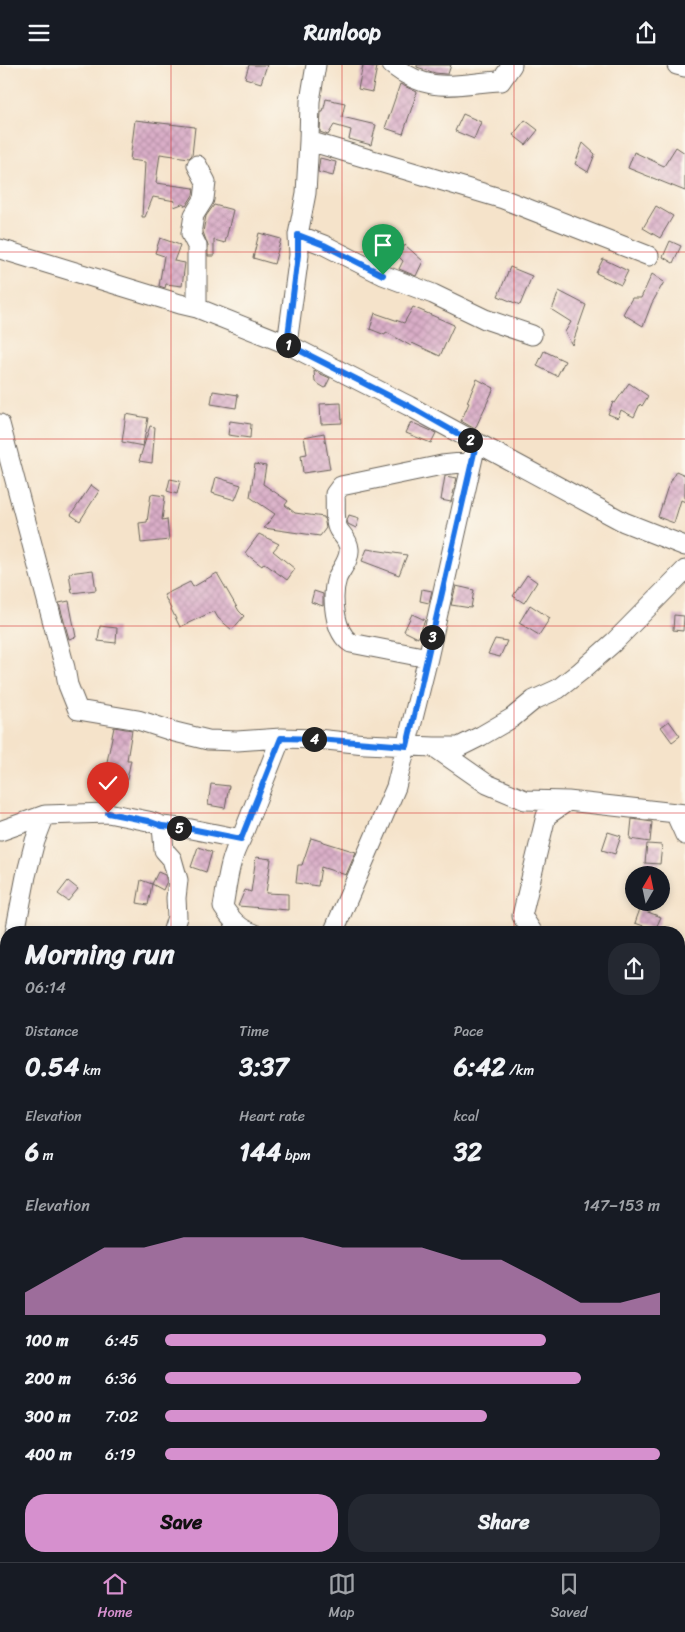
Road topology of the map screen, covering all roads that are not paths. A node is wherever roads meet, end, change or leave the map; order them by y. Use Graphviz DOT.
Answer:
graph roads {
  1 [pos="316,65"];
  2 [pos="392,65"];
  3 [pos="512,65"];
  4 [pos="677,65"];
  5 [pos="685,67"];
  6 [pos="309,141"];
  7 [pos="196,165"];
  8 [pos="298,235"];
  9 [pos="0,249"];
  10 [pos="649,256"];
  11 [pos="197,308"];
  12 [pos="532,335"];
  13 [pos="287,344"];
  14 [pos="0,424"];
  15 [pos="476,444"];
  16 [pos="471,462"];
  17 [pos="685,547"];
  18 [pos="685,570"];
  19 [pos="428,658"];
  20 [pos="281,738"];
  21 [pos="407,746"];
  22 [pos="434,747"];
  23 [pos="568,801"];
  24 [pos="680,814"];
  25 [pos="45,815"];
  26 [pos="162,826"];
  27 [pos="0,831"];
  28 [pos="685,835"];
  29 [pos="241,839"];
  30 [pos="17,926"];
  31 [pos="174,926"];
  32 [pos="239,926"];
  33 [pos="336,926"];
  34 [pos="528,926"];
  1 -- 6 [label="street"];
  2 -- 3 [label="street"];
  4 -- 5 [label="street"];
  6 -- 8 [label="street"];
  6 -- 10 [label="street"];
  7 -- 11 [label="street"];
  8 -- 12 [label="street"];
  8 -- 13 [label="street"];
  9 -- 11 [label="street"];
  11 -- 13 [label="street"];
  13 -- 15 [label="street"];
  14 -- 20 [label="street"];
  15 -- 16 [label="street"];
  15 -- 17 [label="street"];
  16 -- 19 [label="street"];
  16 -- 19 [label="street"];
  18 -- 22 [label="street"];
  19 -- 21 [label="street"];
  20 -- 21 [label="street"];
  20 -- 29 [label="street"];
  21 -- 22 [label="street"];
  21 -- 33 [label="street"];
  22 -- 23 [label="street"];
  23 -- 24 [label="street"];
  23 -- 34 [label="street"];
  24 -- 28 [label="street"];
  25 -- 26 [label="street"];
  25 -- 27 [label="street"];
  25 -- 30 [label="street"];
  26 -- 29 [label="street"];
  26 -- 31 [label="street"];
  29 -- 32 [label="street"];
}
